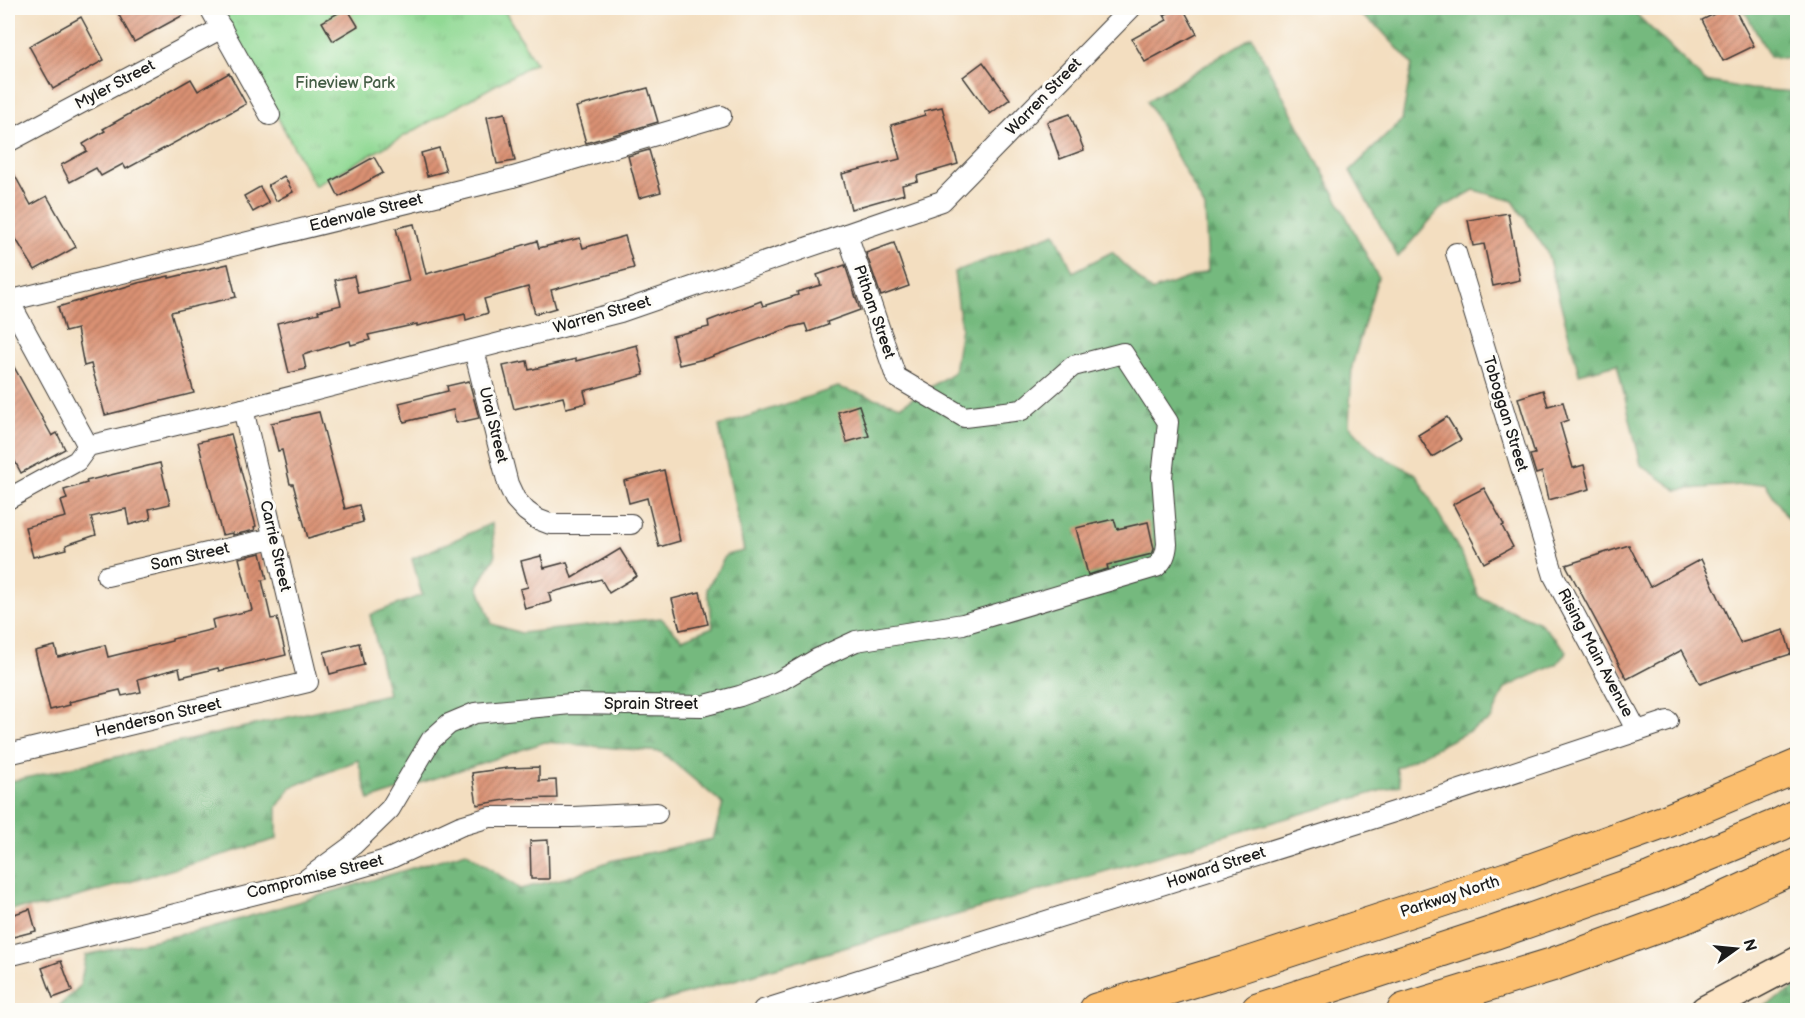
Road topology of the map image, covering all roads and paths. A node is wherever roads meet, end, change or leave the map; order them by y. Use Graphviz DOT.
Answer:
graph roads {
  1 [pos="210,8"];
  2 [pos="1131,8"];
  3 [pos="222,28"];
  4 [pos="270,115"];
  5 [pos="721,116"];
  6 [pos="8,142"];
  7 [pos="847,234"];
  8 [pos="1456,253"];
  9 [pos="8,300"];
  10 [pos="474,350"];
  11 [pos="243,409"];
  12 [pos="88,446"];
  13 [pos="8,499"];
  14 [pos="631,524"];
  15 [pos="273,538"];
  16 [pos="1156,567"];
  17 [pos="107,576"];
  18 [pos="1554,576"];
  19 [pos="308,682"];
  20 [pos="1668,721"];
  21 [pos="1637,731"];
  22 [pos="8,754"];
  23 [pos="1797,766"];
  24 [pos="657,813"];
  25 [pos="1797,815"];
  26 [pos="1797,865"];
  27 [pos="304,881"];
  28 [pos="8,956"];
  29 [pos="1797,961"];
  30 [pos="763,1011"];
  31 [pos="1096,1011"];
  32 [pos="1258,1011"];
  33 [pos="1404,1011"];
  34 [pos="1705,1011"];
  1 -- 3 [label="street"];
  2 -- 7 [label="street, Warren Street"];
  3 -- 4 [label="street"];
  3 -- 6 [label="street, Myler Street"];
  5 -- 9 [label="street, Edenvale Street"];
  7 -- 10 [label="street, Warren Street"];
  7 -- 16 [label="street, Pitham Street"];
  8 -- 18 [label="street, Toboggan Street"];
  9 -- 12 [label="street"];
  10 -- 11 [label="street, Warren Street"];
  10 -- 14 [label="street, Ural Street"];
  11 -- 12 [label="street, Warren Street"];
  11 -- 15 [label="street, Carrie Street"];
  12 -- 13 [label="street"];
  15 -- 17 [label="street, Sam Street"];
  15 -- 19 [label="street, Carrie Street"];
  16 -- 27 [label="street, Sprain Street"];
  18 -- 21 [label="street, Rising Main Avenue"];
  19 -- 22 [label="street, Henderson Street"];
  20 -- 21 [label="street, Howard Street"];
  21 -- 30 [label="street, Howard Street"];
  23 -- 31 [label="highway, Parkway North"];
  24 -- 27 [label="street, Compromise Street"];
  25 -- 32 [label="highway"];
  26 -- 33 [label="highway"];
  27 -- 28 [label="street, Compromise Street"];
  29 -- 34 [label="main road"];
}
